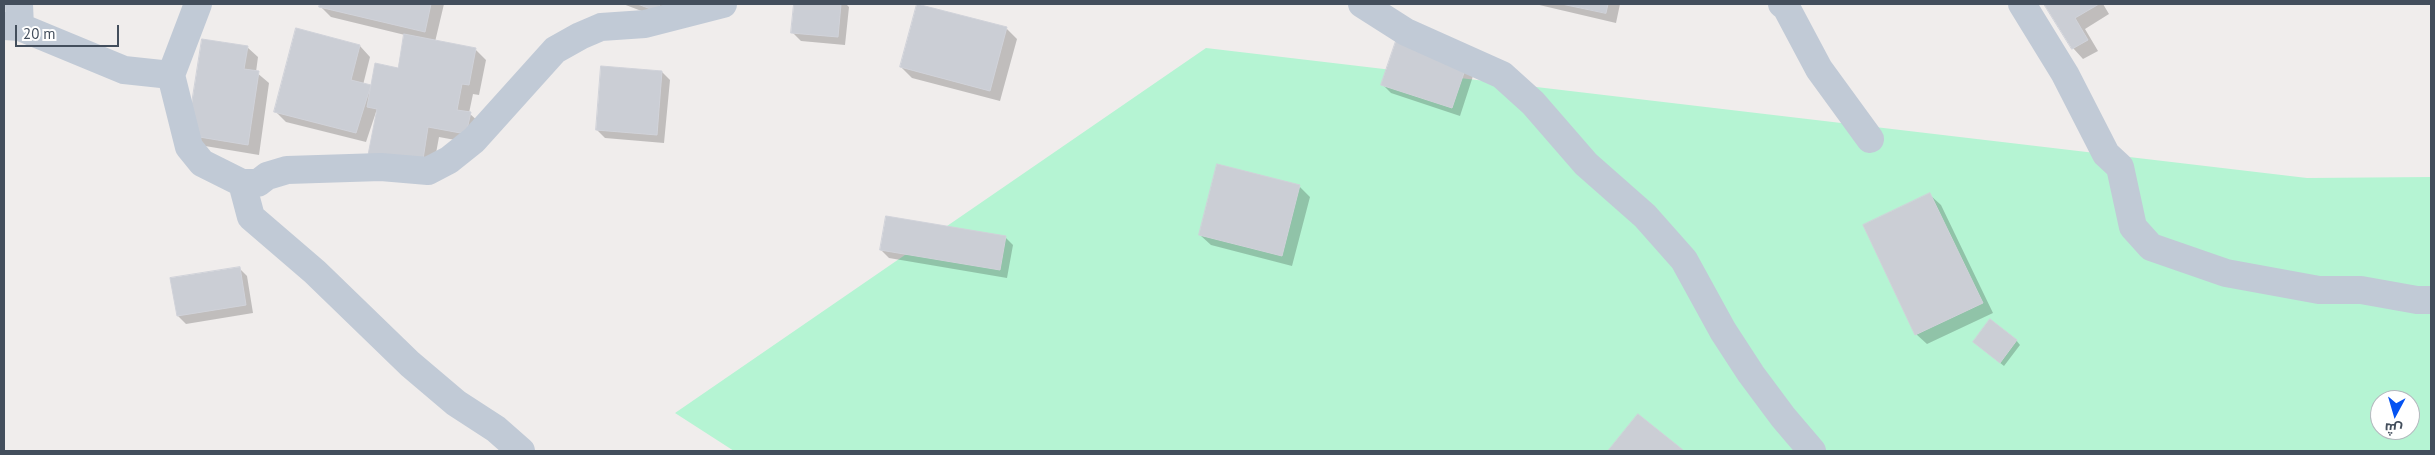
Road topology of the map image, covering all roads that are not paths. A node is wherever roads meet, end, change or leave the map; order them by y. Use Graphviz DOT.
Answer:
graph roads {
  1 [pos="198,4"];
  2 [pos="723,4"];
  3 [pos="1362,4"];
  4 [pos="1782,4"];
  5 [pos="2022,4"];
  6 [pos="14,19"];
  7 [pos="171,75"];
  8 [pos="1870,140"];
  9 [pos="242,183"];
  10 [pos="2431,300"];
  11 [pos="521,451"];
  12 [pos="1812,451"];
  1 -- 7 [label="street"];
  2 -- 9 [label="street"];
  3 -- 12 [label="street"];
  4 -- 8 [label="street"];
  5 -- 10 [label="street"];
  6 -- 7 [label="street"];
  7 -- 9 [label="street"];
  9 -- 11 [label="street"];
}
